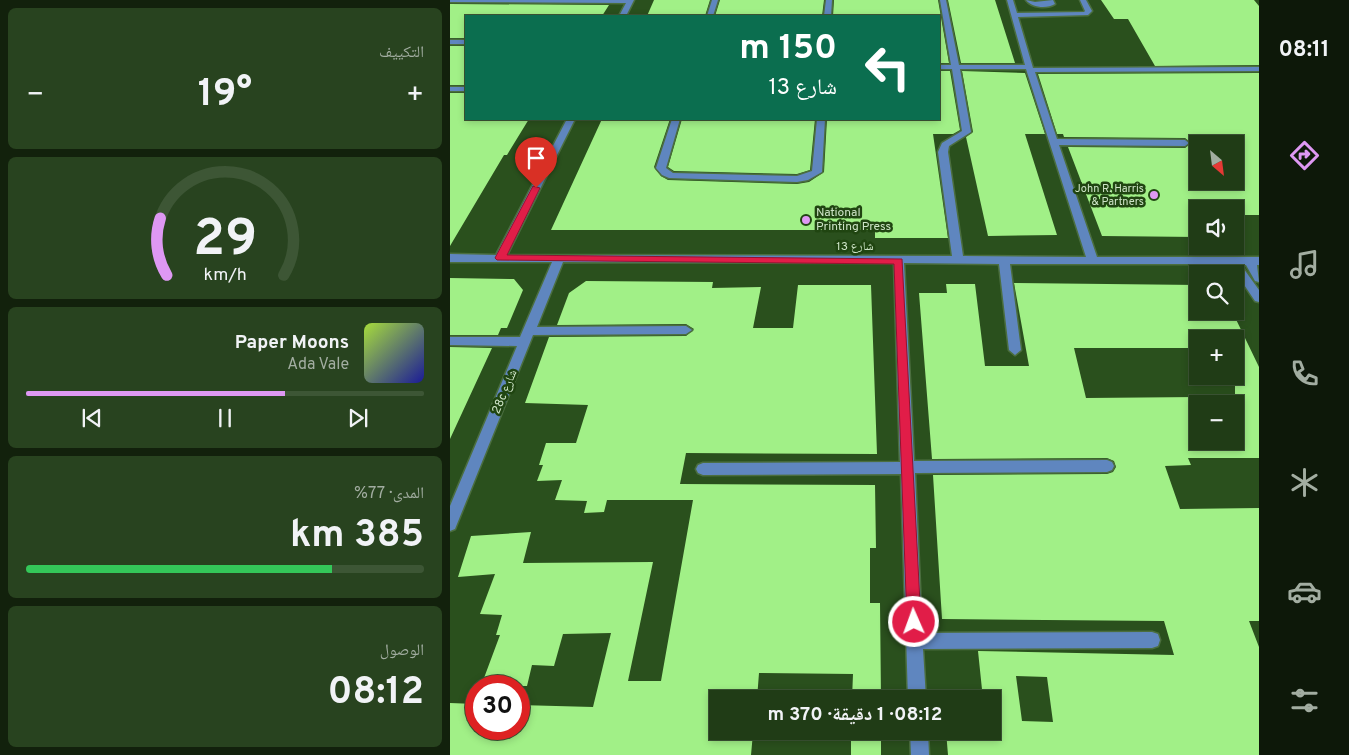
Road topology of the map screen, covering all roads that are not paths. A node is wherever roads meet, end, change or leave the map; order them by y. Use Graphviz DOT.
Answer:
graph roads {
  1 [pos="450,0"];
  2 [pos="631,0"];
  3 [pos="715,0"];
  4 [pos="830,0"];
  5 [pos="943,0"];
  6 [pos="1010,0"];
  7 [pos="1029,0"];
  8 [pos="1050,0"];
  9 [pos="1083,0"];
  10 [pos="624,15"];
  11 [pos="710,15"];
  12 [pos="828,15"];
  13 [pos="1015,15"];
  14 [pos="450,41"];
  15 [pos="465,41"];
  16 [pos="940,66"];
  17 [pos="955,67"];
  18 [pos="1030,68"];
  19 [pos="1259,69"];
  20 [pos="450,88"];
  21 [pos="465,89"];
  22 [pos="570,120"];
  23 [pos="676,120"];
  24 [pos="822,120"];
  25 [pos="1055,142"];
  26 [pos="1184,143"];
  27 [pos="450,258"];
  28 [pos="500,258"];
  29 [pos="559,258"];
  30 [pos="899,261"];
  31 [pos="958,261"];
  32 [pos="1093,261"];
  33 [pos="1233,261"];
  34 [pos="1254,261"];
  35 [pos="1004,262"];
  36 [pos="1259,278"];
  37 [pos="1259,298"];
  38 [pos="686,330"];
  39 [pos="528,337"];
  40 [pos="450,341"];
  41 [pos="1015,350"];
  42 [pos="1107,466"];
  43 [pos="908,468"];
  44 [pos="703,469"];
  45 [pos="450,524"];
  46 [pos="1152,640"];
  47 [pos="915,641"];
  48 [pos="917,690"];
  49 [pos="919,740"];
  50 [pos="920,755"];
  1 -- 2 [label="street"];
  2 -- 10 [label="street"];
  3 -- 11 [label="street"];
  4 -- 12 [label="street"];
  5 -- 17 [label="street"];
  6 -- 13 [label="street"];
  7 -- 8 [label="street"];
  9 -- 13 [label="street"];
  13 -- 18 [label="street"];
  14 -- 15 [label="street"];
  16 -- 17 [label="street"];
  17 -- 18 [label="street"];
  17 -- 31 [label="street"];
  18 -- 19 [label="street"];
  18 -- 25 [label="street"];
  20 -- 21 [label="street"];
  22 -- 28 [label="street"];
  23 -- 24 [label="street"];
  25 -- 26 [label="street"];
  25 -- 32 [label="street"];
  27 -- 28 [label="street, شارع 13"];
  28 -- 29 [label="street, شارع 13"];
  29 -- 30 [label="street, شارع 13"];
  29 -- 39 [label="street, 28c شارع"];
  30 -- 31 [label="street, شارع 13"];
  30 -- 43 [label="street"];
  31 -- 35 [label="street, شارع 13"];
  32 -- 33 [label="street, شارع 13"];
  32 -- 35 [label="street, شارع 13"];
  33 -- 34 [label="street, شارع 13"];
  33 -- 37 [label="street"];
  34 -- 36 [label="street"];
  35 -- 41 [label="street"];
  38 -- 39 [label="street"];
  39 -- 40 [label="street"];
  39 -- 45 [label="street, 28c شارع"];
  42 -- 43 [label="street"];
  43 -- 44 [label="street"];
  43 -- 47 [label="street"];
  46 -- 47 [label="street"];
  47 -- 48 [label="street"];
  49 -- 50 [label="street"];
}
